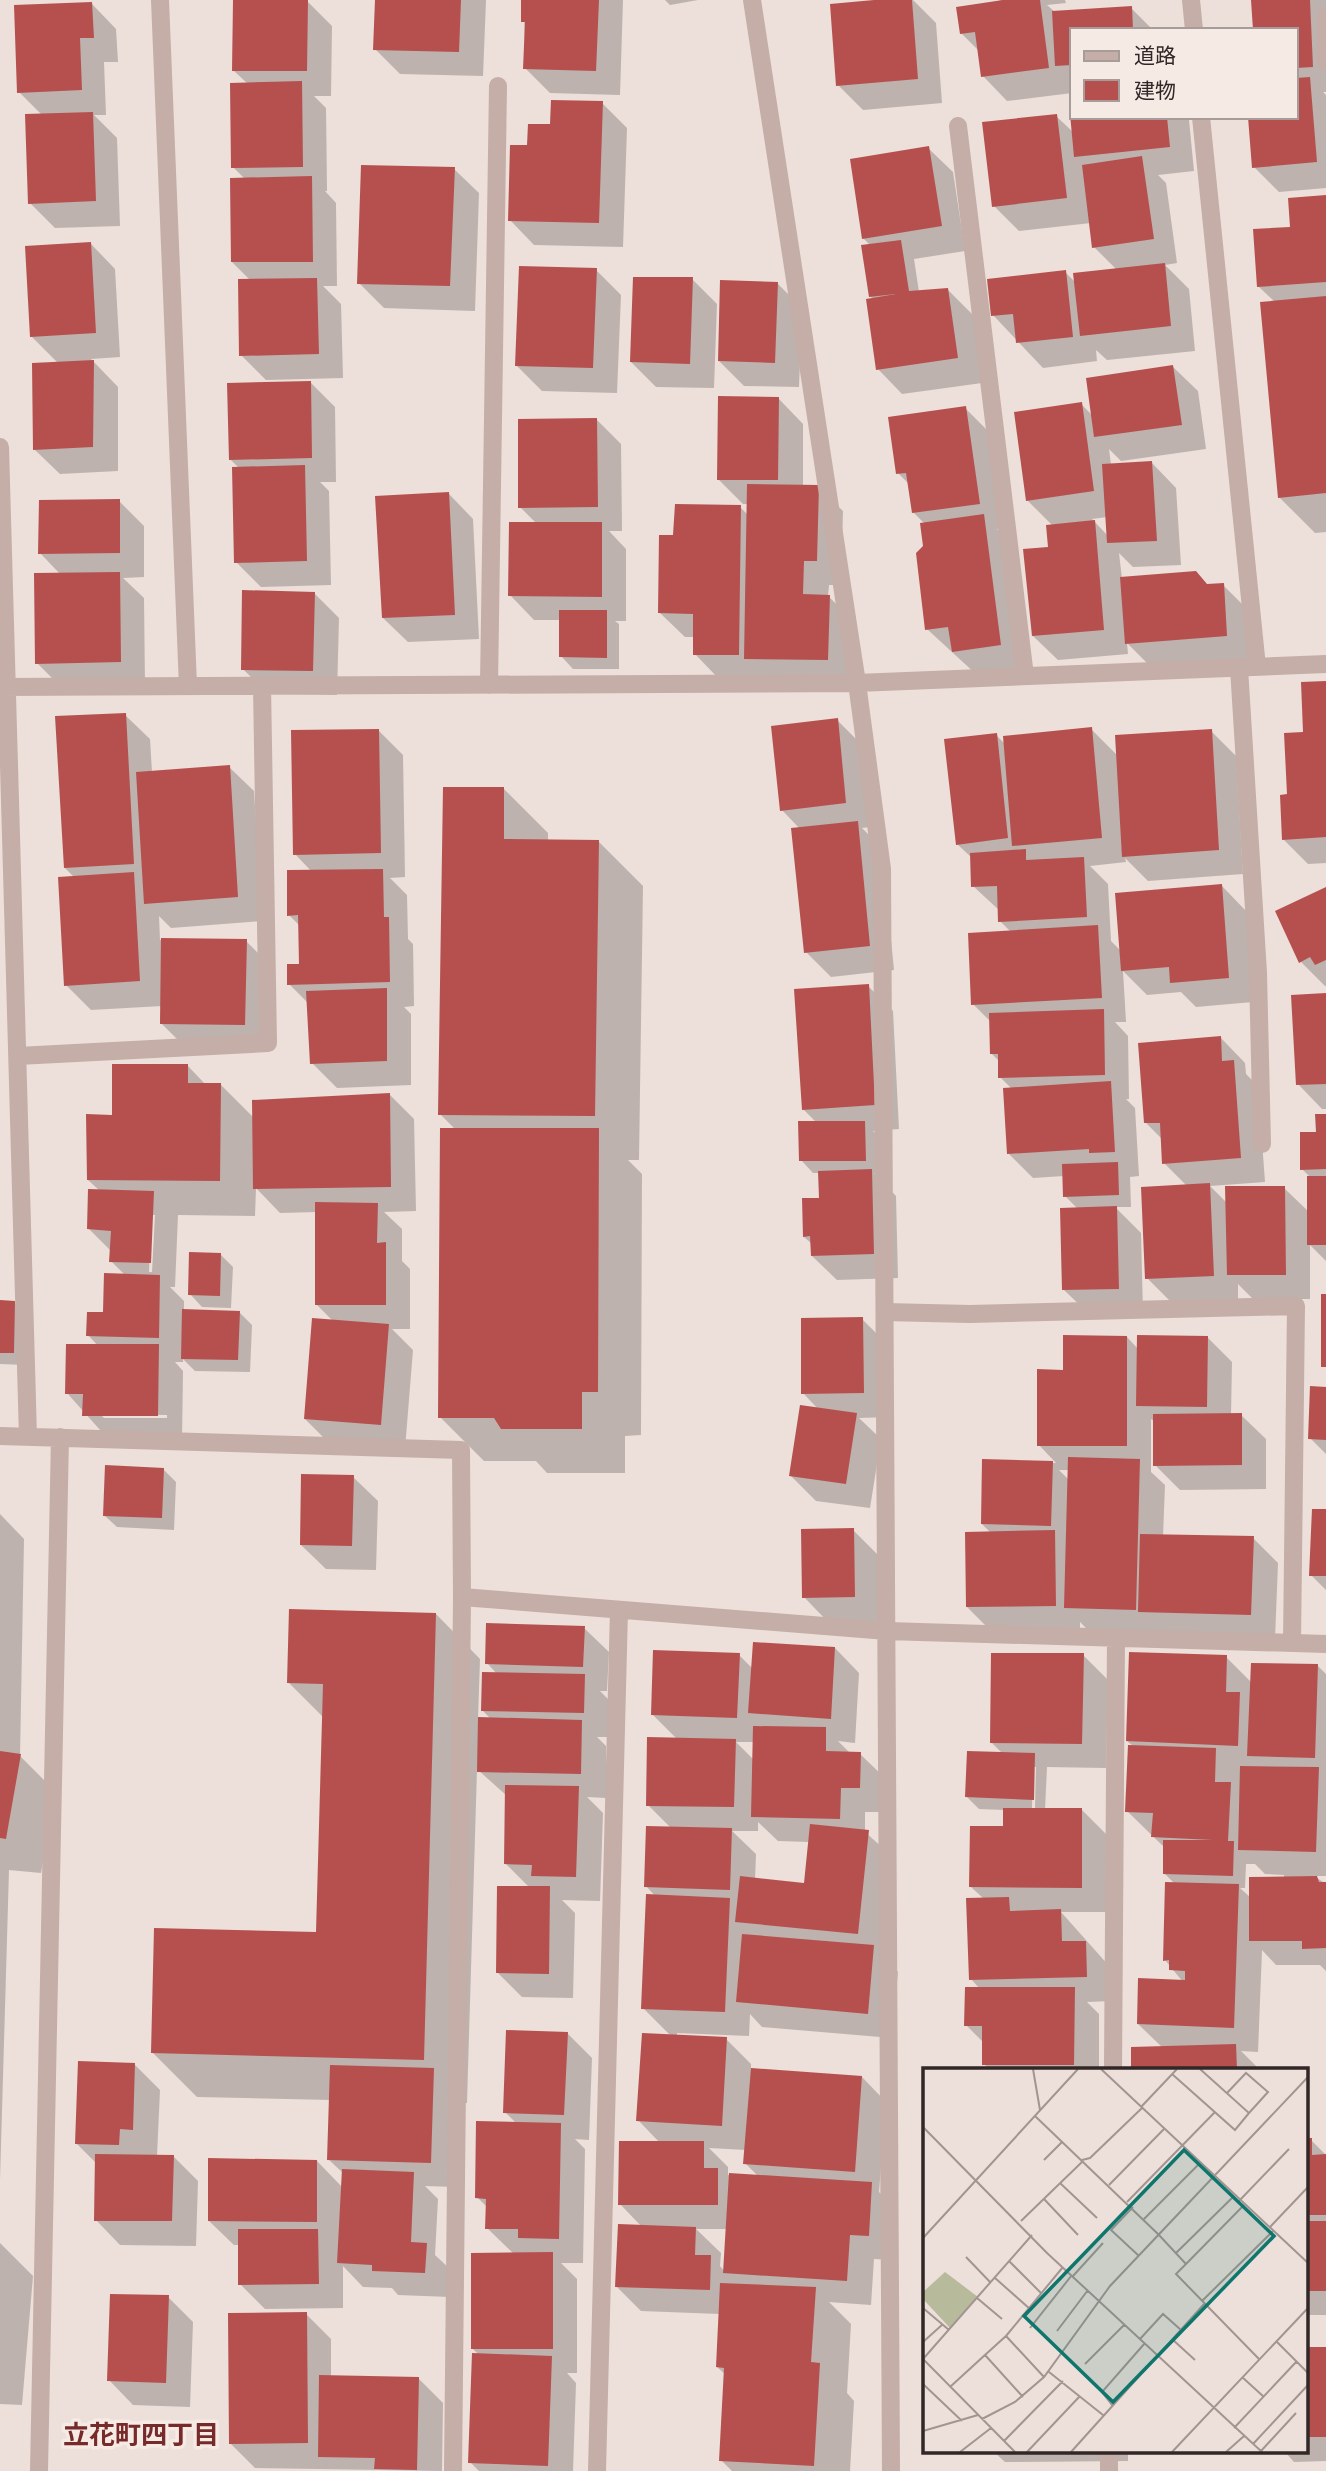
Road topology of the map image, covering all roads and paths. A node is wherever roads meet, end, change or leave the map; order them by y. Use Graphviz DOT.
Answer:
graph roads {
  1 [pos="160,0"];
  2 [pos="752,0"];
  3 [pos="1191,0"];
  4 [pos="1326,17"];
  5 [pos="1194,28"];
  6 [pos="1326,61"];
  7 [pos="498,86"];
  8 [pos="1201,119"];
  9 [pos="958,126"];
  10 [pos="0,447"];
  11 [pos="1326,664"];
  12 [pos="1257,667"];
  13 [pos="1239,668"];
  14 [pos="1025,676"];
  15 [pos="857,683"];
  16 [pos="489,685"];
  17 [pos="188,686"];
  18 [pos="262,686"];
  19 [pos="4,687"];
  20 [pos="7,921"];
  21 [pos="18,1056"];
  22 [pos="1262,1144"];
  23 [pos="885,1312"];
  24 [pos="0,1436"];
  25 [pos="28,1437"];
  26 [pos="60,1437"];
  27 [pos="462,1597"];
  28 [pos="619,1610"];
  29 [pos="887,1631"];
  30 [pos="1116,1637"];
  31 [pos="1292,1643"];
  32 [pos="1326,1644"];
  33 [pos="1112,2068"];
  34 [pos="39,2471"];
  35 [pos="453,2471"];
  36 [pos="597,2471"];
  37 [pos="891,2471"];
  1 -- 17 [label="street"];
  2 -- 15 [label="street"];
  3 -- 5 [label="street"];
  4 -- 6 [label="street"];
  7 -- 16 [label="street"];
  8 -- 12 [label="street"];
  9 -- 14 [label="street"];
  10 -- 19 [label="street"];
  11 -- 12 [label="street"];
  12 -- 13 [label="street"];
  13 -- 14 [label="street"];
  13 -- 22 [label="street"];
  14 -- 15 [label="street"];
  15 -- 16 [label="street"];
  15 -- 23 [label="street"];
  16 -- 18 [label="street"];
  17 -- 18 [label="street"];
  17 -- 19 [label="street"];
  18 -- 21 [label="street"];
  19 -- 20 [label="street"];
  20 -- 21 [label="street"];
  21 -- 25 [label="street"];
  23 -- 29 [label="street"];
  23 -- 31 [label="street"];
  24 -- 25 [label="street"];
  25 -- 26 [label="street"];
  26 -- 27 [label="street"];
  26 -- 34 [label="street"];
  27 -- 28 [label="street"];
  27 -- 35 [label="street"];
  28 -- 29 [label="street"];
  28 -- 36 [label="street"];
  29 -- 30 [label="street"];
  29 -- 37 [label="street"];
  30 -- 31 [label="street"];
  30 -- 33 [label="street"];
  31 -- 32 [label="street"];
}
